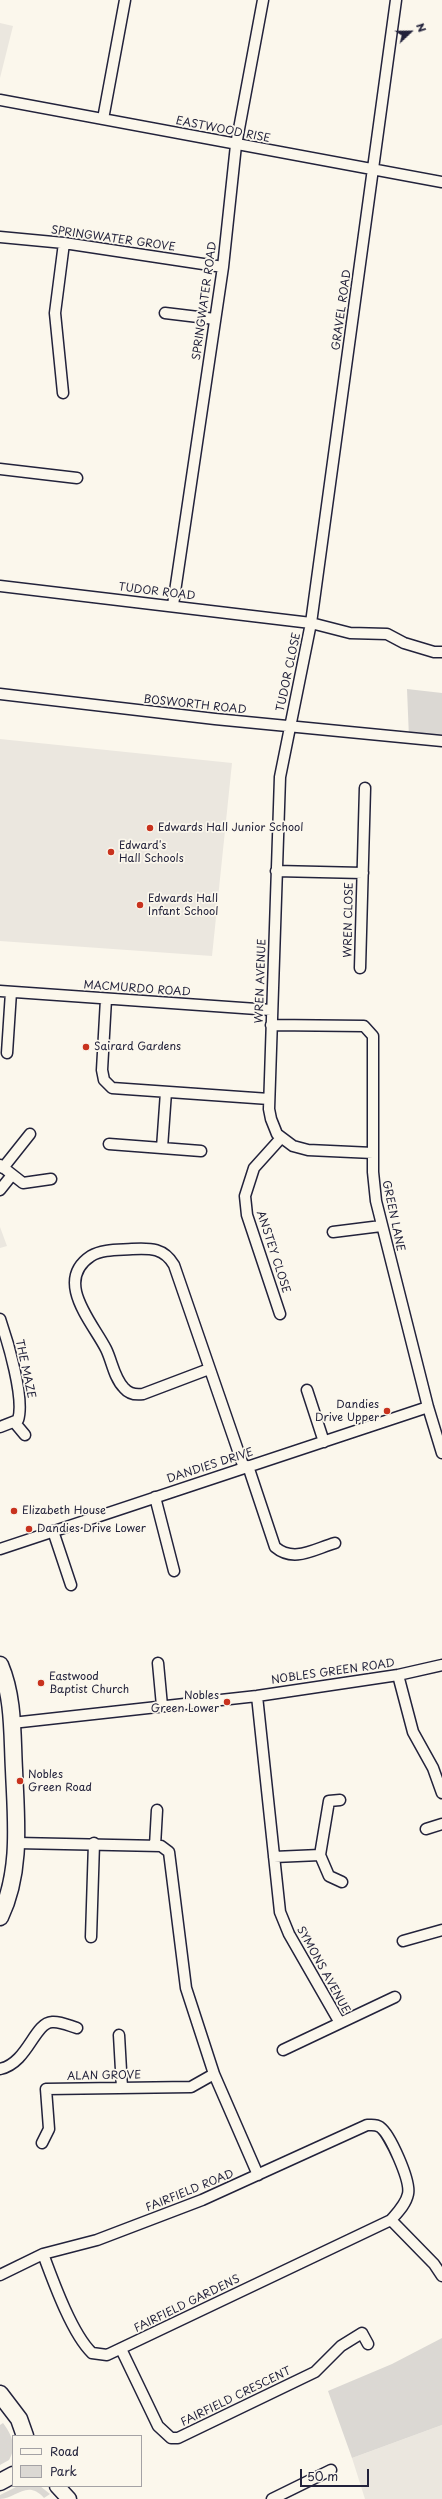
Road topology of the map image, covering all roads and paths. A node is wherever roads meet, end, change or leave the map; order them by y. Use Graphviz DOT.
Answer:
graph roads {
  1 [pos="125,0"];
  2 [pos="263,0"];
  3 [pos="396,0"];
  4 [pos="0,100"];
  5 [pos="103,119"];
  6 [pos="236,145"];
  7 [pos="374,171"];
  8 [pos="442,182"];
  9 [pos="0,237"];
  10 [pos="64,242"];
  11 [pos="223,267"];
  12 [pos="165,313"];
  13 [pos="215,320"];
  14 [pos="63,393"];
  15 [pos="0,469"];
  16 [pos="77,478"];
  17 [pos="0,586"];
  18 [pos="173,606"];
  19 [pos="311,623"];
  20 [pos="442,652"];
  21 [pos="0,694"];
  22 [pos="290,727"];
  23 [pos="442,741"];
  24 [pos="365,788"];
  25 [pos="276,871"];
  26 [pos="362,873"];
  27 [pos="360,968"];
  28 [pos="0,991"];
  29 [pos="12,992"];
  30 [pos="106,999"];
  31 [pos="272,1010"];
  32 [pos="271,1025"];
  33 [pos="7,1053"];
  34 [pos="166,1092"];
  35 [pos="269,1099"];
  36 [pos="30,1134"];
  37 [pos="281,1138"];
  38 [pos="109,1144"];
  39 [pos="162,1148"];
  40 [pos="201,1151"];
  41 [pos="373,1153"];
  42 [pos="2,1166"];
  43 [pos="12,1175"];
  44 [pos="51,1178"];
  45 [pos="0,1190"];
  46 [pos="381,1226"];
  47 [pos="333,1232"];
  48 [pos="280,1314"];
  49 [pos="0,1320"];
  50 [pos="209,1369"];
  51 [pos="307,1390"];
  52 [pos="428,1407"];
  53 [pos="15,1423"];
  54 [pos="0,1427"];
  55 [pos="25,1435"];
  56 [pos="324,1442"];
  57 [pos="442,1453"];
  58 [pos="246,1467"];
  59 [pos="155,1497"];
  60 [pos="53,1531"];
  61 [pos="335,1543"];
  62 [pos="0,1549"];
  63 [pos="174,1571"];
  64 [pos="72,1585"];
  65 [pos="158,1663"];
  66 [pos="0,1665"];
  67 [pos="442,1665"];
  68 [pos="398,1675"];
  69 [pos="257,1696"];
  70 [pos="162,1706"];
  71 [pos="12,1723"];
  72 [pos="442,1793"];
  73 [pos="340,1800"];
  74 [pos="157,1810"];
  75 [pos="442,1824"];
  76 [pos="426,1829"];
  77 [pos="17,1843"];
  78 [pos="94,1843"];
  79 [pos="155,1846"];
  80 [pos="320,1855"];
  81 [pos="274,1857"];
  82 [pos="342,1882"];
  83 [pos="4,1894"];
  84 [pos="0,1917"];
  85 [pos="442,1930"];
  86 [pos="91,1937"];
  87 [pos="404,1941"];
  88 [pos="395,1997"];
  89 [pos="340,2023"];
  90 [pos="77,2028"];
  91 [pos="119,2035"];
  92 [pos="283,2050"];
  93 [pos="0,2069"];
  94 [pos="214,2074"];
  95 [pos="122,2088"];
  96 [pos="384,2131"];
  97 [pos="42,2143"];
  98 [pos="258,2176"];
  99 [pos="391,2220"];
  100 [pos="43,2254"];
  101 [pos="0,2275"];
  102 [pos="442,2276"];
  103 [pos="368,2344"];
  104 [pos="121,2349"];
  105 [pos="0,2394"];
  106 [pos="0,2406"];
  107 [pos="19,2435"];
  108 [pos="25,2435"];
  109 [pos="331,2470"];
  110 [pos="12,2476"];
  111 [pos="0,2482"];
  112 [pos="58,2487"];
  113 [pos="69,2499"];
  114 [pos="272,2499"];
  1 -- 5 [label="street"];
  2 -- 6 [label="street, SPRINGWATER ROAD"];
  3 -- 7 [label="street, GRAVEL ROAD"];
  4 -- 5 [label="street, EASTWOOD RISE"];
  5 -- 6 [label="street, EASTWOOD RISE"];
  6 -- 7 [label="street, EASTWOOD RISE"];
  6 -- 11 [label="street, SPRINGWATER ROAD"];
  7 -- 8 [label="street, EASTWOOD RISE"];
  7 -- 19 [label="street, GRAVEL ROAD"];
  9 -- 10 [label="street, SPRINGWATER GROVE"];
  10 -- 11 [label="street, SPRINGWATER GROVE"];
  10 -- 14 [label="street"];
  11 -- 13 [label="street, SPRINGWATER ROAD"];
  12 -- 13 [label="street"];
  13 -- 18 [label="street, SPRINGWATER ROAD"];
  15 -- 16 [label="street"];
  17 -- 18 [label="street, TUDOR ROAD"];
  18 -- 19 [label="street, TUDOR ROAD"];
  19 -- 20 [label="street, TUDOR CLOSE"];
  19 -- 22 [label="street, TUDOR CLOSE"];
  21 -- 22 [label="street, BOSWORTH ROAD"];
  22 -- 23 [label="street, BOSWORTH ROAD"];
  22 -- 25 [label="street, WREN AVENUE"];
  24 -- 26 [label="street, WREN CLOSE"];
  25 -- 26 [label="street, WREN CLOSE"];
  25 -- 31 [label="street, WREN AVENUE"];
  26 -- 27 [label="street, WREN CLOSE"];
  28 -- 29 [label="street, MACMURDO ROAD"];
  29 -- 30 [label="street, MACMURDO ROAD"];
  29 -- 33 [label="street"];
  30 -- 31 [label="street, MACMURDO ROAD"];
  30 -- 34 [label="street"];
  31 -- 32 [label="street, WREN AVENUE"];
  32 -- 35 [label="street, WREN AVENUE"];
  32 -- 41 [label="street, GREEN LANE"];
  34 -- 35 [label="street"];
  34 -- 39 [label="street"];
  35 -- 37 [label="street, WREN AVENUE"];
  36 -- 42 [label="street"];
  37 -- 41 [label="street"];
  37 -- 48 [label="street, ANSTEY CLOSE"];
  38 -- 39 [label="street"];
  39 -- 40 [label="street"];
  41 -- 46 [label="street, GREEN LANE"];
  42 -- 43 [label="street"];
  43 -- 44 [label="street"];
  43 -- 45 [label="street"];
  46 -- 47 [label="street"];
  46 -- 52 [label="street, GREEN LANE"];
  49 -- 53 [label="street, THE MAZE"];
  50 -- 50 [label="street"];
  50 -- 58 [label="street"];
  51 -- 56 [label="street"];
  52 -- 56 [label="street, DANDIES DRIVE"];
  52 -- 57 [label="street, GREEN LANE"];
  53 -- 54 [label="street"];
  53 -- 55 [label="street"];
  56 -- 58 [label="street, DANDIES DRIVE"];
  58 -- 59 [label="street, DANDIES DRIVE"];
  58 -- 61 [label="street"];
  59 -- 60 [label="street, DANDIES DRIVE"];
  59 -- 63 [label="street"];
  60 -- 62 [label="street, DANDIES DRIVE"];
  60 -- 64 [label="street"];
  65 -- 70 [label="street"];
  66 -- 71 [label="main road"];
  67 -- 68 [label="street, NOBLES GREEN ROAD"];
  68 -- 69 [label="street, NOBLES GREEN ROAD"];
  68 -- 72 [label="street"];
  69 -- 70 [label="street, NOBLES GREEN ROAD"];
  69 -- 81 [label="street, SYMONS AVENUE"];
  70 -- 71 [label="street, NOBLES GREEN ROAD"];
  71 -- 77 [label="main road"];
  73 -- 80 [label="street"];
  74 -- 79 [label="street"];
  75 -- 76 [label="street"];
  77 -- 78 [label="street"];
  77 -- 83 [label="main road"];
  78 -- 79 [label="street"];
  78 -- 86 [label="street"];
  79 -- 94 [label="street"];
  80 -- 81 [label="street"];
  80 -- 82 [label="street"];
  81 -- 89 [label="street, SYMONS AVENUE"];
  83 -- 84 [label="main road"];
  85 -- 87 [label="street"];
  88 -- 89 [label="street, SYMONS AVENUE"];
  89 -- 92 [label="street, SYMONS AVENUE"];
  90 -- 93 [label="street"];
  91 -- 95 [label="street"];
  94 -- 95 [label="street, ALAN GROVE"];
  94 -- 98 [label="street"];
  95 -- 97 [label="street, ALAN GROVE"];
  96 -- 98 [label="street, FAIRFIELD ROAD"];
  96 -- 99 [label="street, FAIRFIELD GARDENS"];
  98 -- 100 [label="street, FAIRFIELD ROAD"];
  99 -- 102 [label="street"];
  99 -- 104 [label="street, FAIRFIELD GARDENS"];
  100 -- 101 [label="street, FAIRFIELD ROAD"];
  100 -- 104 [label="street, FAIRFIELD GARDENS"];
  103 -- 104 [label="street, FAIRFIELD CRESCENT"];
  105 -- 108 [label="main road"];
  106 -- 107 [label="main road"];
  109 -- 114 [label="street"];
  110 -- 111 [label="main road"];
  112 -- 113 [label="street"];
}
